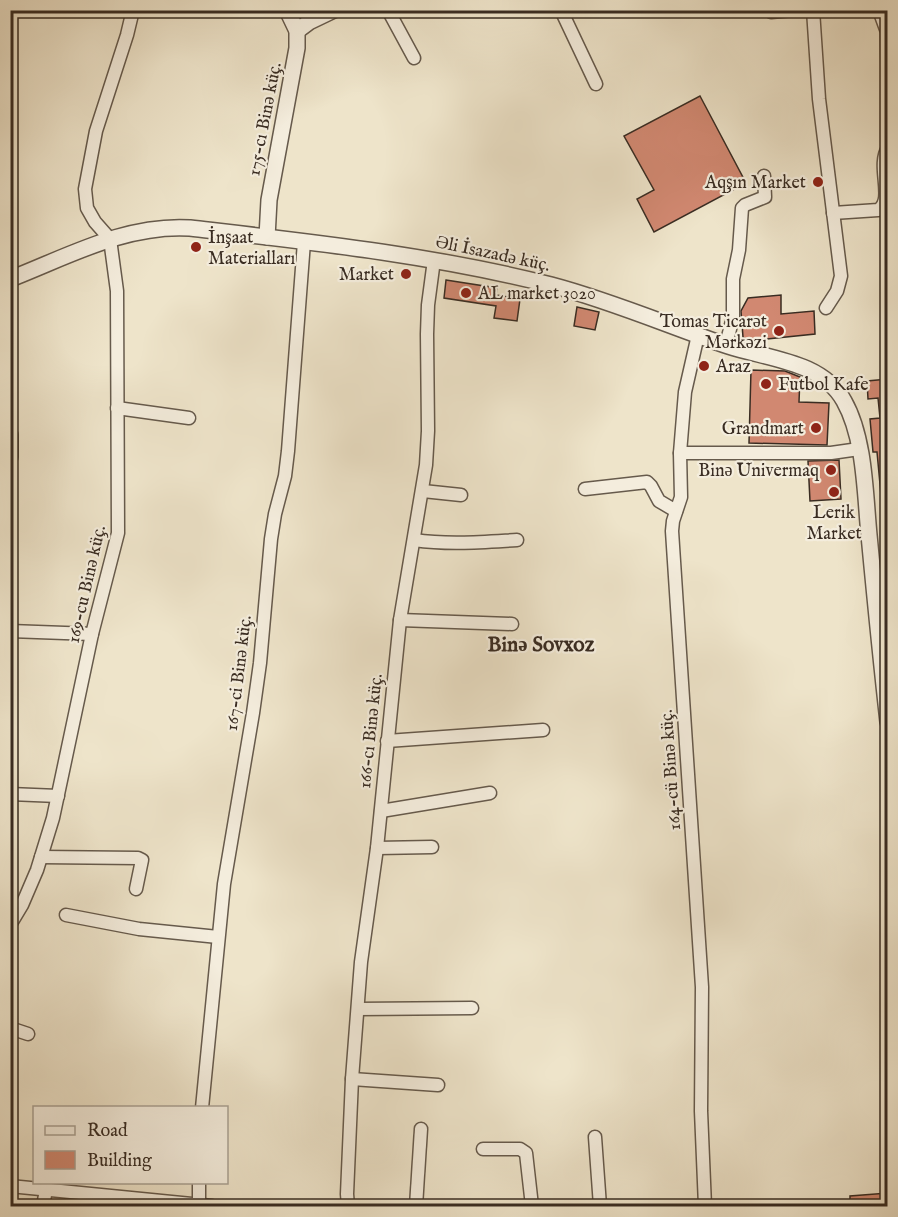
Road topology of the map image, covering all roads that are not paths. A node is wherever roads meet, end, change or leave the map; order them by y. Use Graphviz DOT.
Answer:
graph roads {
  1 [pos="133,10"];
  2 [pos="288,10"];
  3 [pos="334,10"];
  4 [pos="388,10"];
  5 [pos="561,10"];
  6 [pos="794,10"];
  7 [pos="813,10"];
  8 [pos="879,10"];
  9 [pos="771,12"];
  10 [pos="297,31"];
  11 [pos="414,58"];
  12 [pos="596,84"];
  13 [pos="888,96"];
  14 [pos="888,148"];
  15 [pos="764,176"];
  16 [pos="833,213"];
  17 [pos="267,237"];
  18 [pos="111,238"];
  19 [pos="304,242"];
  20 [pos="434,260"];
  21 [pos="10,279"];
  22 [pos="826,308"];
  23 [pos="698,335"];
  24 [pos="726,345"];
  25 [pos="117,408"];
  26 [pos="189,418"];
  27 [pos="10,435"];
  28 [pos="859,449"];
  29 [pos="680,453"];
  30 [pos="10,457"];
  31 [pos="585,489"];
  32 [pos="423,491"];
  33 [pos="461,495"];
  34 [pos="676,512"];
  35 [pos="414,540"];
  36 [pos="518,540"];
  37 [pos="400,620"];
  38 [pos="512,624"];
  39 [pos="10,631"];
  40 [pos="92,634"];
  41 [pos="888,722"];
  42 [pos="543,730"];
  43 [pos="387,741"];
  44 [pos="10,794"];
  45 [pos="490,794"];
  46 [pos="58,796"];
  47 [pos="381,811"];
  48 [pos="432,847"];
  49 [pos="377,848"];
  50 [pos="41,857"];
  51 [pos="136,889"];
  52 [pos="66,915"];
  53 [pos="10,925"];
  54 [pos="218,937"];
  55 [pos="472,1008"];
  56 [pos="357,1009"];
  57 [pos="10,1028"];
  58 [pos="28,1034"];
  59 [pos="352,1079"];
  60 [pos="438,1085"];
  61 [pos="202,1106"];
  62 [pos="421,1129"];
  63 [pos="595,1137"];
  64 [pos="483,1149"];
  65 [pos="199,1184"];
  66 [pos="10,1186"];
  67 [pos="46,1190"];
  68 [pos="43,1206"];
  69 [pos="203,1206"];
  70 [pos="348,1206"];
  71 [pos="416,1206"];
  72 [pos="532,1206"];
  73 [pos="600,1206"];
  74 [pos="705,1206"];
  1 -- 18 [label="street"];
  2 -- 10 [label="street, 175-cı Binə küç."];
  3 -- 10 [label="street"];
  4 -- 11 [label="street"];
  5 -- 12 [label="street"];
  6 -- 9 [label="street"];
  7 -- 16 [label="street"];
  8 -- 13 [label="street"];
  10 -- 17 [label="street, 175-cı Binə küç."];
  14 -- 16 [label="street"];
  15 -- 24 [label="street"];
  16 -- 22 [label="street"];
  17 -- 18 [label="street, Əli İsazadə küç."];
  17 -- 19 [label="street, Əli İsazadə küç."];
  18 -- 21 [label="street, Əli İsazadə küç."];
  18 -- 25 [label="street, 169-cu Binə küç."];
  19 -- 20 [label="street, Əli İsazadə küç."];
  19 -- 54 [label="street, 167-ci Binə küç."];
  20 -- 23 [label="street, Əli İsazadə küç."];
  20 -- 32 [label="street, 166-cı Binə küç."];
  23 -- 24 [label="street, Əli İsazadə küç."];
  23 -- 29 [label="street, 164-cü Binə küç."];
  24 -- 28 [label="street, Əli İsazadə küç."];
  25 -- 26 [label="street"];
  25 -- 40 [label="street, 169-cu Binə küç."];
  27 -- 30 [label="street"];
  28 -- 29 [label="street"];
  28 -- 41 [label="street, Əli İsazadə küç."];
  29 -- 34 [label="street, 164-cü Binə küç."];
  31 -- 34 [label="street"];
  32 -- 33 [label="street"];
  32 -- 35 [label="street, 166-cı Binə küç."];
  34 -- 74 [label="street, 164-cü Binə küç."];
  35 -- 36 [label="street"];
  35 -- 37 [label="street, 166-cı Binə küç."];
  37 -- 38 [label="street"];
  37 -- 43 [label="street, 166-cı Binə küç."];
  39 -- 40 [label="street"];
  40 -- 46 [label="street, 169-cu Binə küç."];
  42 -- 43 [label="street"];
  43 -- 47 [label="street, 166-cı Binə küç."];
  44 -- 46 [label="street"];
  45 -- 47 [label="street"];
  46 -- 50 [label="street, 169-cu Binə küç."];
  47 -- 49 [label="street, 166-cı Binə küç."];
  48 -- 49 [label="street"];
  49 -- 56 [label="street, 166-cı Binə küç."];
  50 -- 51 [label="street"];
  50 -- 53 [label="street, 169-cu Binə küç."];
  52 -- 54 [label="street"];
  54 -- 61 [label="street, 167-ci Binə küç."];
  55 -- 56 [label="street"];
  56 -- 59 [label="street, 166-cı Binə küç."];
  57 -- 58 [label="street"];
  59 -- 60 [label="street"];
  59 -- 70 [label="street, 166-cı Binə küç."];
  62 -- 71 [label="street"];
  63 -- 73 [label="street"];
  64 -- 72 [label="street"];
  65 -- 69 [label="street"];
  66 -- 67 [label="street"];
  67 -- 68 [label="street"];
  67 -- 69 [label="street"];
}
